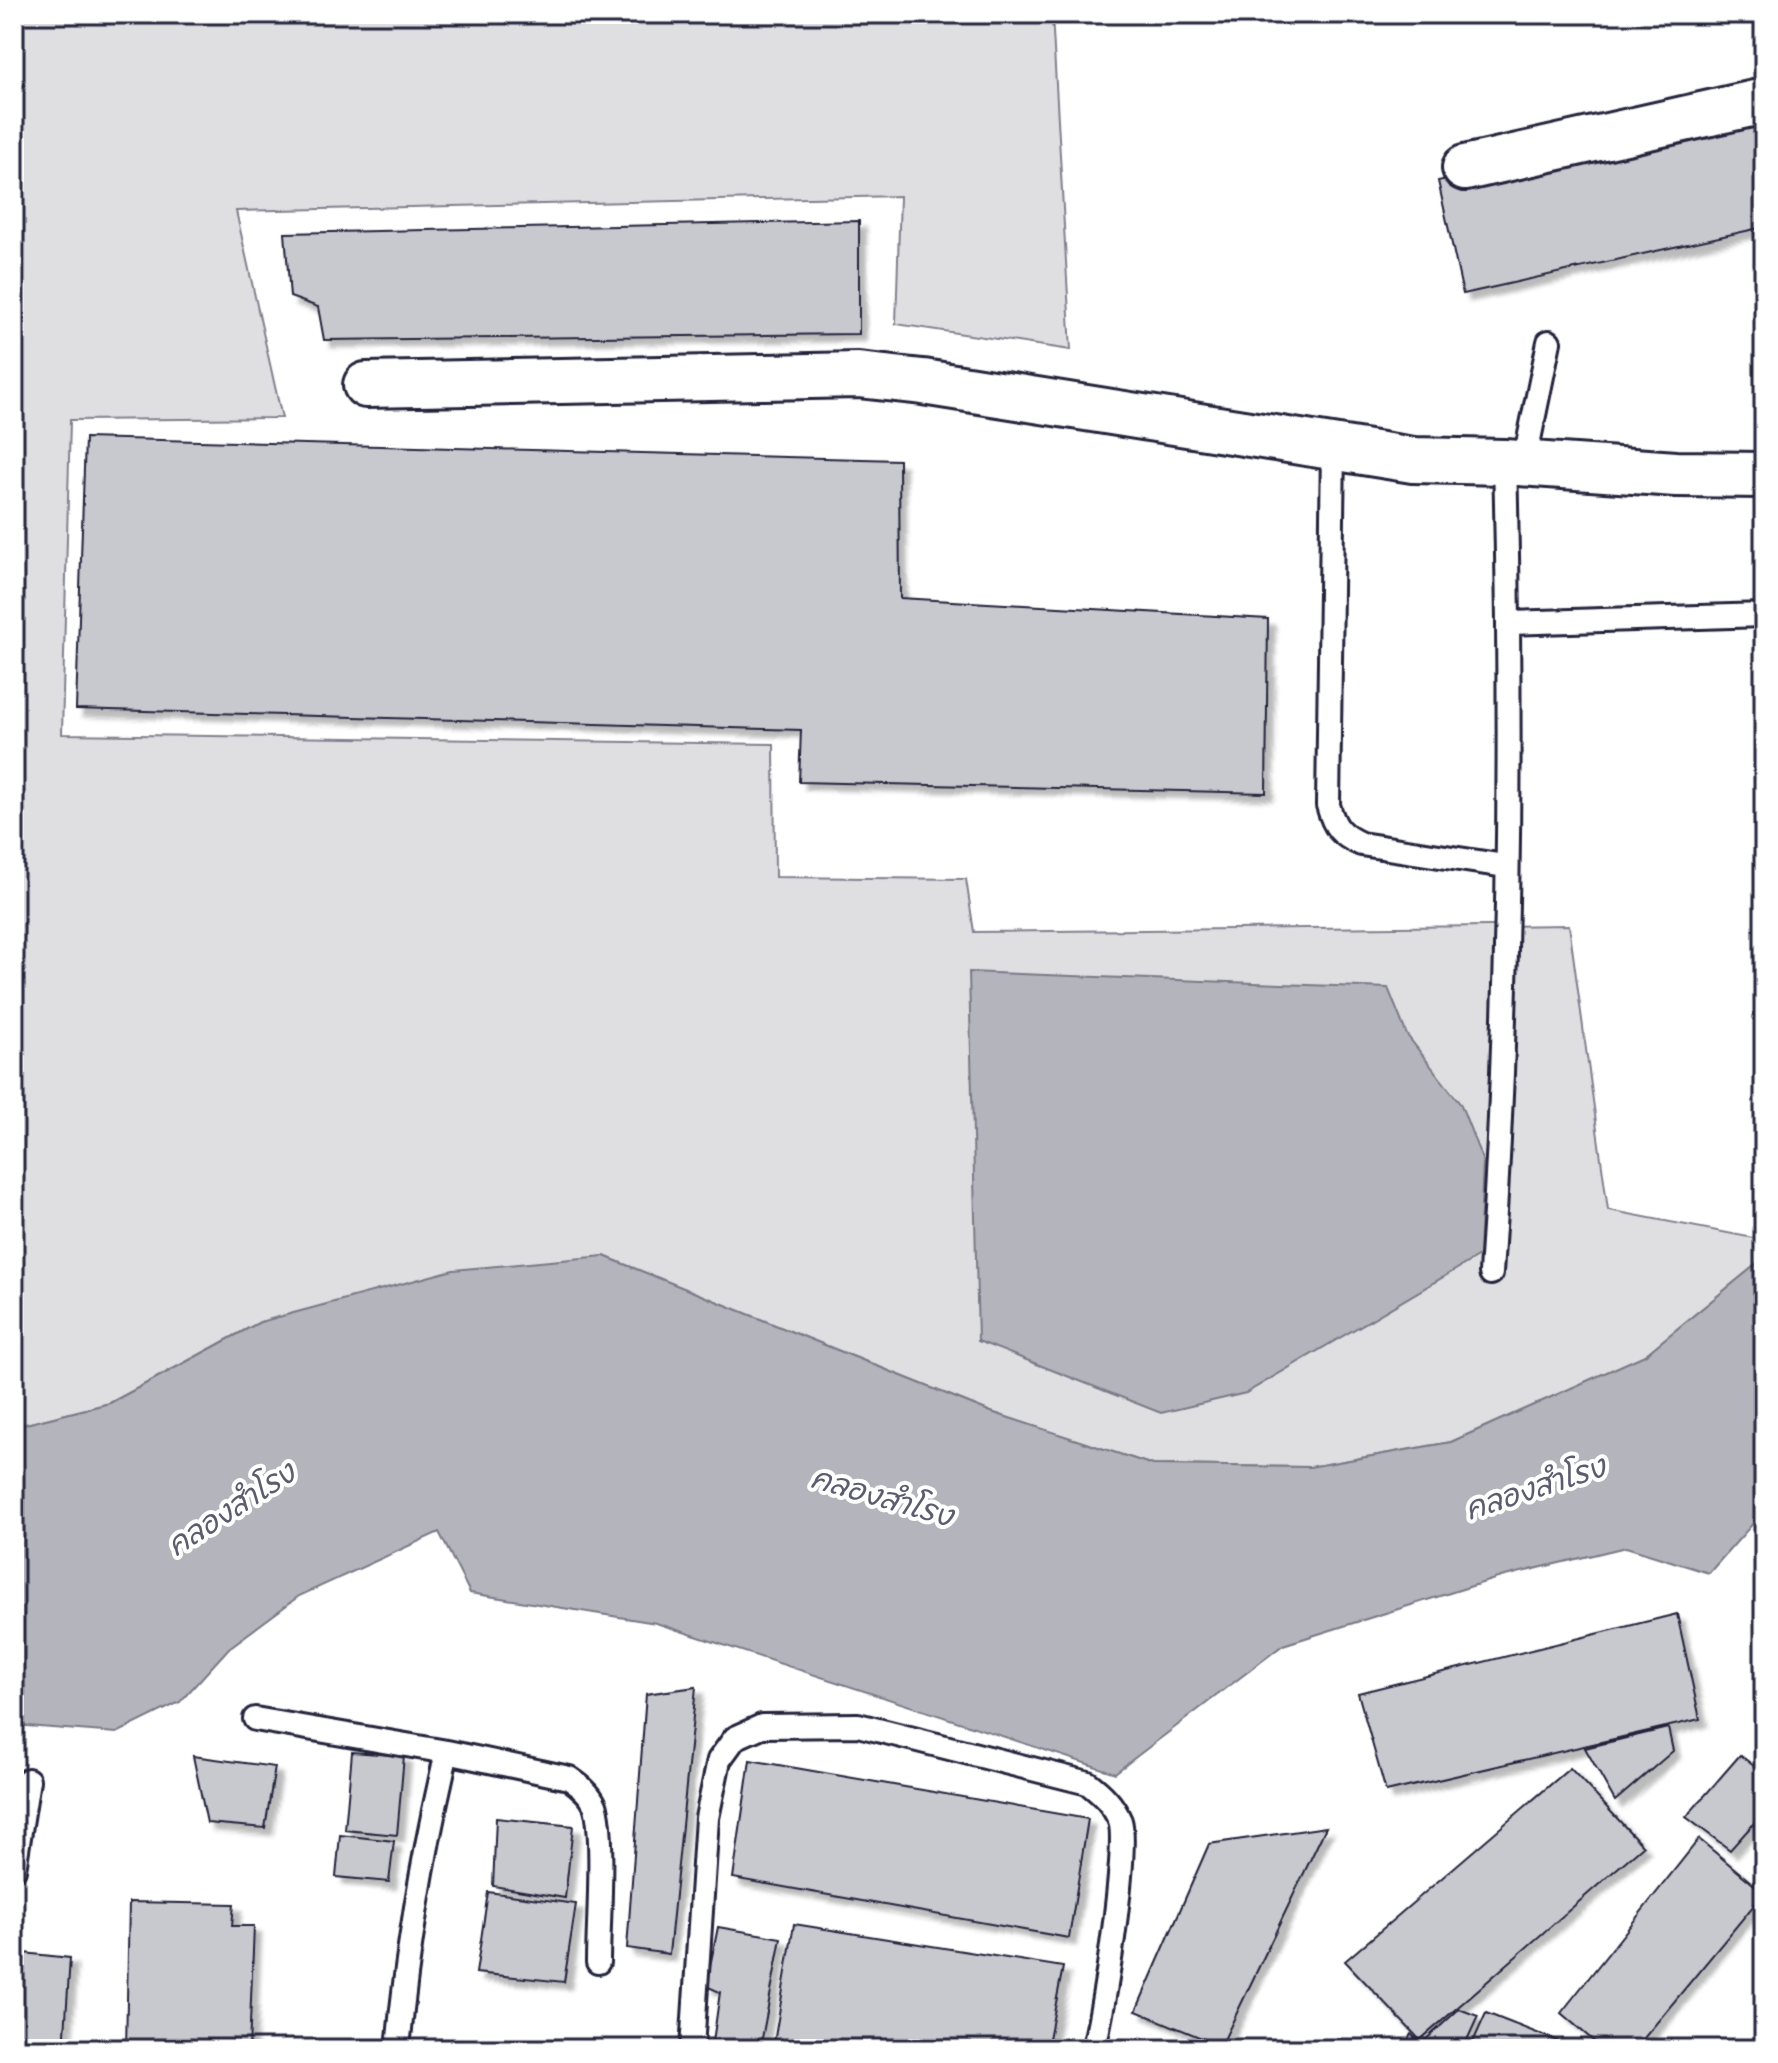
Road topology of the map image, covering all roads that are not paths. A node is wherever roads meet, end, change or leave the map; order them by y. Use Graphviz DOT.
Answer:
graph roads {
  1 [pos="1764,101"];
  2 [pos="1465,168"];
  3 [pos="1549,342"];
  4 [pos="366,385"];
  5 [pos="1333,448"];
  6 [pos="1514,463"];
  7 [pos="1764,475"];
  8 [pos="1764,615"];
  9 [pos="1509,623"];
  10 [pos="1505,866"];
  11 [pos="1491,1273"];
  12 [pos="255,1719"];
  13 [pos="447,1752"];
  14 [pos="28,1780"];
  15 [pos="14,1869"];
  16 [pos="598,1962"];
  17 [pos="398,2049"];
  18 [pos="692,2049"];
  19 [pos="1093,2049"];
  1 -- 2 [label="street"];
  3 -- 6 [label="lane"];
  4 -- 5 [label="street"];
  5 -- 6 [label="street"];
  5 -- 10 [label="lane"];
  6 -- 7 [label="street"];
  6 -- 9 [label="lane"];
  8 -- 9 [label="lane"];
  9 -- 10 [label="lane"];
  10 -- 11 [label="lane"];
  12 -- 13 [label="lane"];
  13 -- 16 [label="lane"];
  13 -- 17 [label="lane"];
  14 -- 15 [label="lane"];
  18 -- 19 [label="lane"];
}
